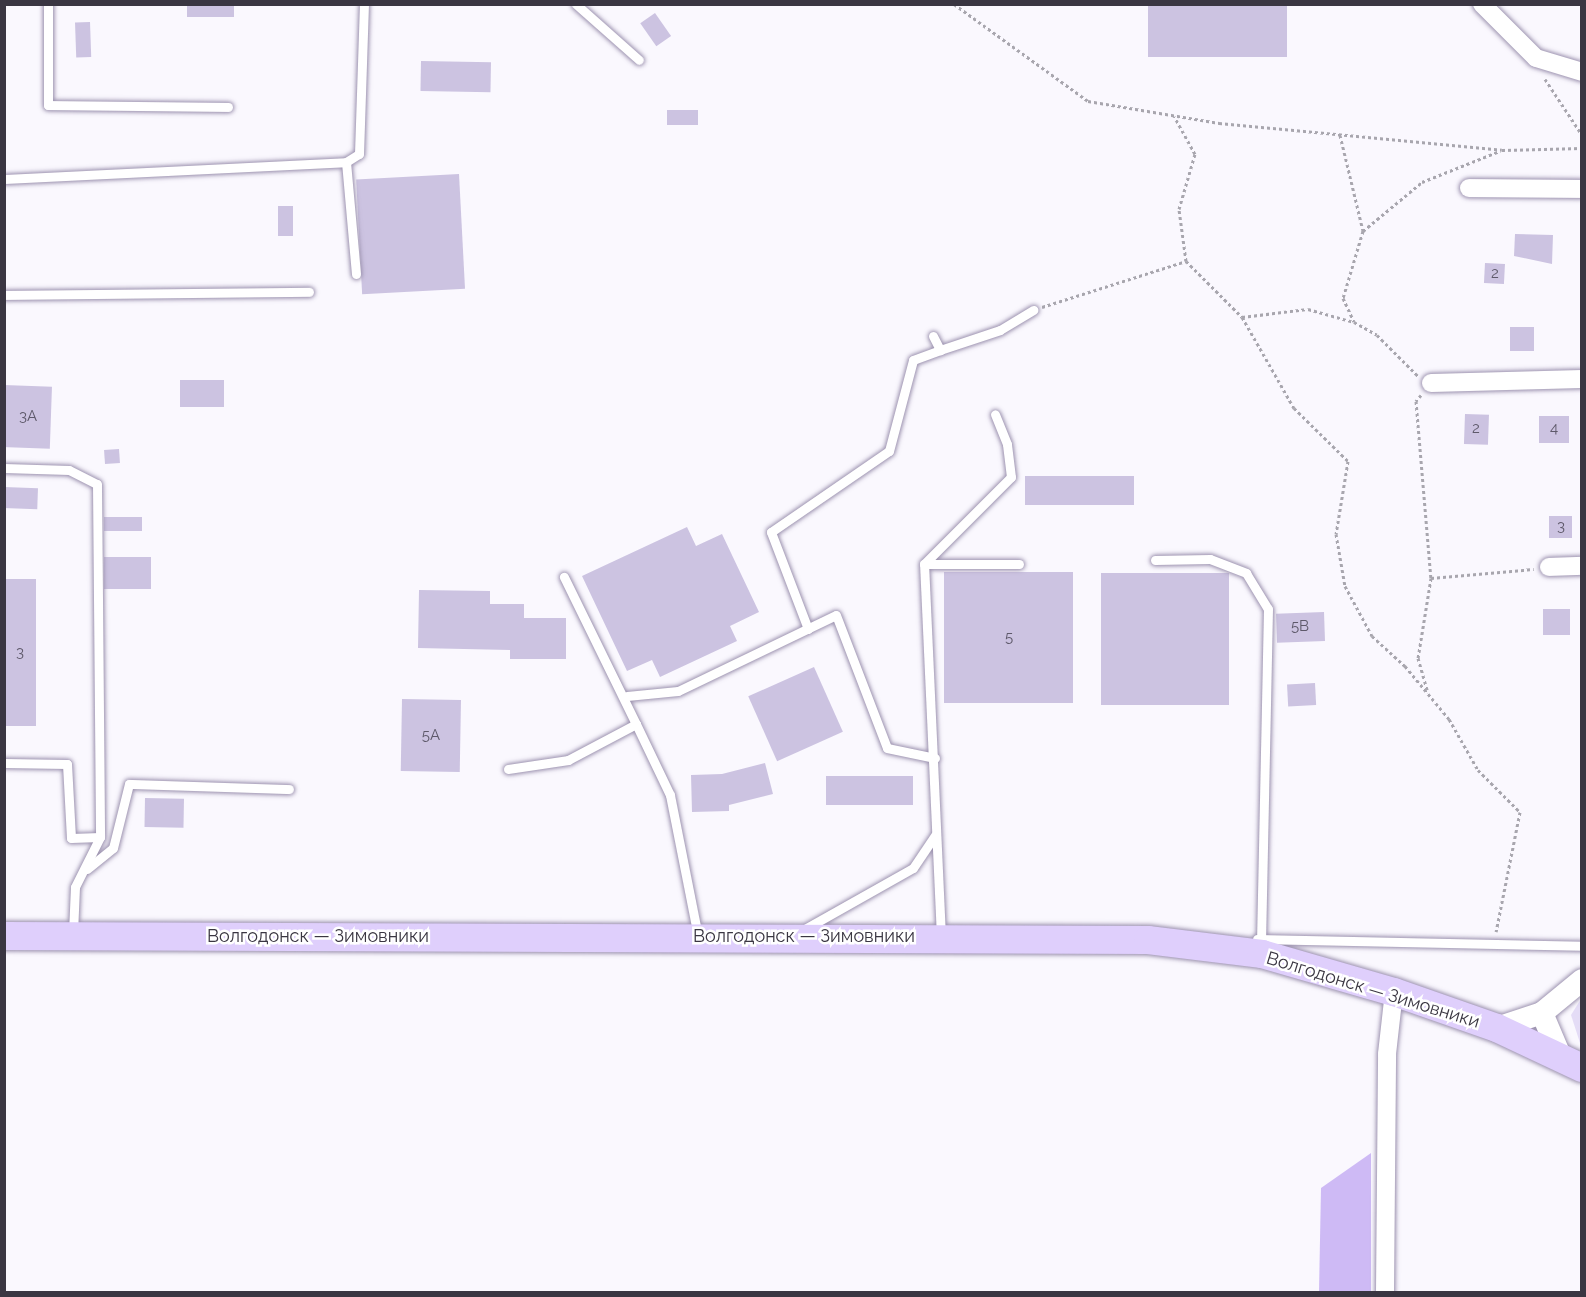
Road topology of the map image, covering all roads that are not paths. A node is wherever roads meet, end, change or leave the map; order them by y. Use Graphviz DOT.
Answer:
graph roads {
  1 [pos="48,4"];
  2 [pos="364,4"];
  3 [pos="576,4"];
  4 [pos="1482,4"];
  5 [pos="639,60"];
  6 [pos="1581,72"];
  7 [pos="228,107"];
  8 [pos="346,162"];
  9 [pos="4,179"];
  10 [pos="1469,188"];
  11 [pos="1581,189"];
  12 [pos="356,274"];
  13 [pos="309,292"];
  14 [pos="4,295"];
  15 [pos="1033,310"];
  16 [pos="933,336"];
  17 [pos="940,350"];
  18 [pos="1581,380"];
  19 [pos="1431,383"];
  20 [pos="995,414"];
  21 [pos="4,468"];
  22 [pos="1155,560"];
  23 [pos="924,564"];
  24 [pos="1019,564"];
  25 [pos="1581,566"];
  26 [pos="1549,567"];
  27 [pos="564,578"];
  28 [pos="808,628"];
  29 [pos="627,696"];
  30 [pos="636,724"];
  31 [pos="934,758"];
  32 [pos="4,763"];
  33 [pos="508,769"];
  34 [pos="289,789"];
  35 [pos="935,835"];
  36 [pos="100,837"];
  37 [pos="83,872"];
  38 [pos="4,936"];
  39 [pos="73,936"];
  40 [pos="698,936"];
  41 [pos="791,937"];
  42 [pos="941,937"];
  43 [pos="1581,946"];
  44 [pos="1261,947"];
  45 [pos="1581,980"];
  46 [pos="1394,992"];
  47 [pos="1542,1013"];
  48 [pos="1497,1028"];
  49 [pos="1571,1063"];
  50 [pos="1385,1293"];
  1 -- 7 [label="lane"];
  2 -- 8 [label="lane"];
  3 -- 5 [label="lane"];
  4 -- 6 [label="street"];
  8 -- 9 [label="lane"];
  8 -- 12 [label="lane"];
  10 -- 11 [label="street"];
  13 -- 14 [label="lane"];
  15 -- 17 [label="lane"];
  16 -- 17 [label="lane"];
  17 -- 28 [label="lane"];
  18 -- 19 [label="street"];
  20 -- 23 [label="lane"];
  21 -- 36 [label="lane"];
  22 -- 44 [label="lane"];
  23 -- 24 [label="lane"];
  23 -- 31 [label="lane"];
  25 -- 26 [label="street"];
  27 -- 29 [label="lane"];
  28 -- 29 [label="lane"];
  28 -- 31 [label="lane"];
  29 -- 30 [label="lane"];
  30 -- 33 [label="lane"];
  30 -- 40 [label="lane"];
  31 -- 35 [label="lane"];
  32 -- 36 [label="lane"];
  34 -- 37 [label="lane"];
  35 -- 41 [label="lane"];
  35 -- 42 [label="lane"];
  36 -- 37 [label="lane"];
  37 -- 39 [label="lane"];
  38 -- 39 [label="main road, Волгодонск — Зимовники"];
  39 -- 40 [label="main road, Волгодонск — Зимовники"];
  40 -- 41 [label="main road, Волгодонск — Зимовники"];
  41 -- 42 [label="main road, Волгодонск — Зимовники"];
  42 -- 44 [label="main road, Волгодонск — Зимовники"];
  43 -- 44 [label="lane"];
  44 -- 46 [label="main road, Волгодонск — Зимовники"];
  45 -- 47 [label="street"];
  46 -- 48 [label="main road, Волгодонск — Зимовники"];
  46 -- 50 [label="street"];
  47 -- 48 [label="street"];
  47 -- 49 [label="street"];
  48 -- 49 [label="main road, Волгодонск — Зимовники"];
}
